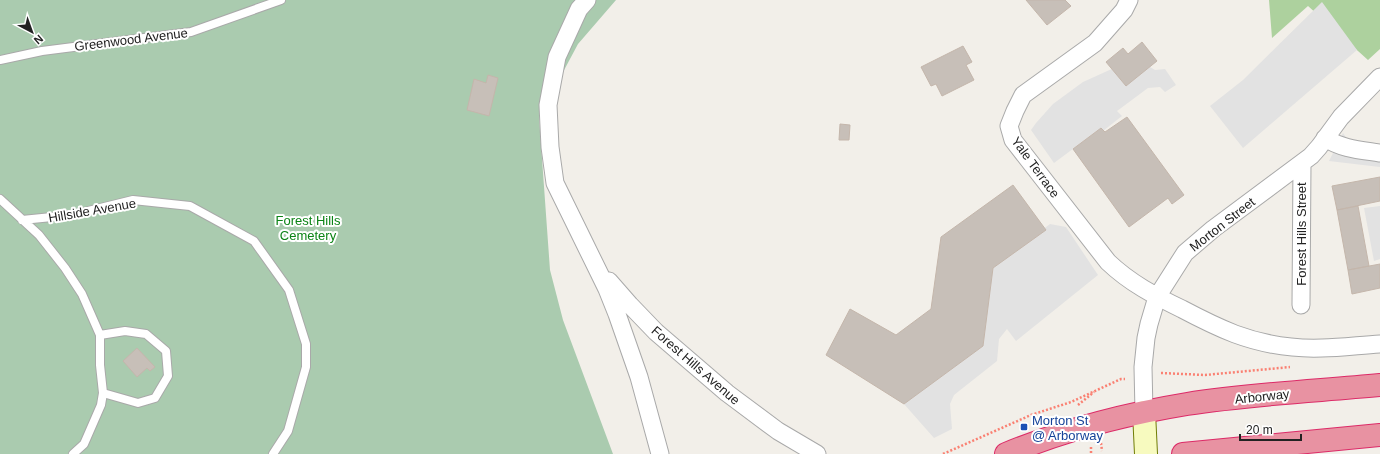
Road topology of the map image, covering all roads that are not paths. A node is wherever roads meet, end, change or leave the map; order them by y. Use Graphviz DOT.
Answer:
graph roads {
  1 [pos="281,0"];
  2 [pos="587,0"];
  3 [pos="1129,0"];
  4 [pos="0,60"];
  5 [pos="1380,77"];
  6 [pos="1325,138"];
  7 [pos="1380,153"];
  8 [pos="1302,163"];
  9 [pos="0,199"];
  10 [pos="22,220"];
  11 [pos="591,256"];
  12 [pos="1157,297"];
  13 [pos="1301,306"];
  14 [pos="100,335"];
  15 [pos="1380,344"];
  16 [pos="1380,385"];
  17 [pos="103,393"];
  18 [pos="1144,412"];
  19 [pos="1380,435"];
  20 [pos="1290,449"];
  21 [pos="73,454"];
  22 [pos="272,454"];
  23 [pos="660,454"];
  24 [pos="817,454"];
  25 [pos="1006,454"];
  26 [pos="1146,454"];
  27 [pos="1183,454"];
  1 -- 4 [label="lane, Greenwood Avenue"];
  2 -- 11 [label="street, Forest Hills Avenue"];
  3 -- 12 [label="street, Yale Terrace"];
  5 -- 6 [label="street, Morton Street"];
  6 -- 7 [label="street"];
  6 -- 8 [label="street, Morton Street"];
  8 -- 12 [label="street, Morton Street"];
  8 -- 13 [label="street, Forest Hills Street"];
  9 -- 10 [label="lane"];
  10 -- 14 [label="lane"];
  10 -- 22 [label="lane, Hillside Avenue"];
  11 -- 23 [label="street, Forest Hills Avenue"];
  11 -- 24 [label="street, Forest Hills Avenue"];
  12 -- 15 [label="street"];
  12 -- 18 [label="street, Morton Street"];
  14 -- 17 [label="lane"];
  14 -- 17 [label="lane"];
  16 -- 18 [label="highway, Arborway"];
  17 -- 21 [label="lane"];
  18 -- 25 [label="highway"];
  18 -- 26 [label="main road"];
  19 -- 20 [label="highway"];
  20 -- 27 [label="highway"];
}
